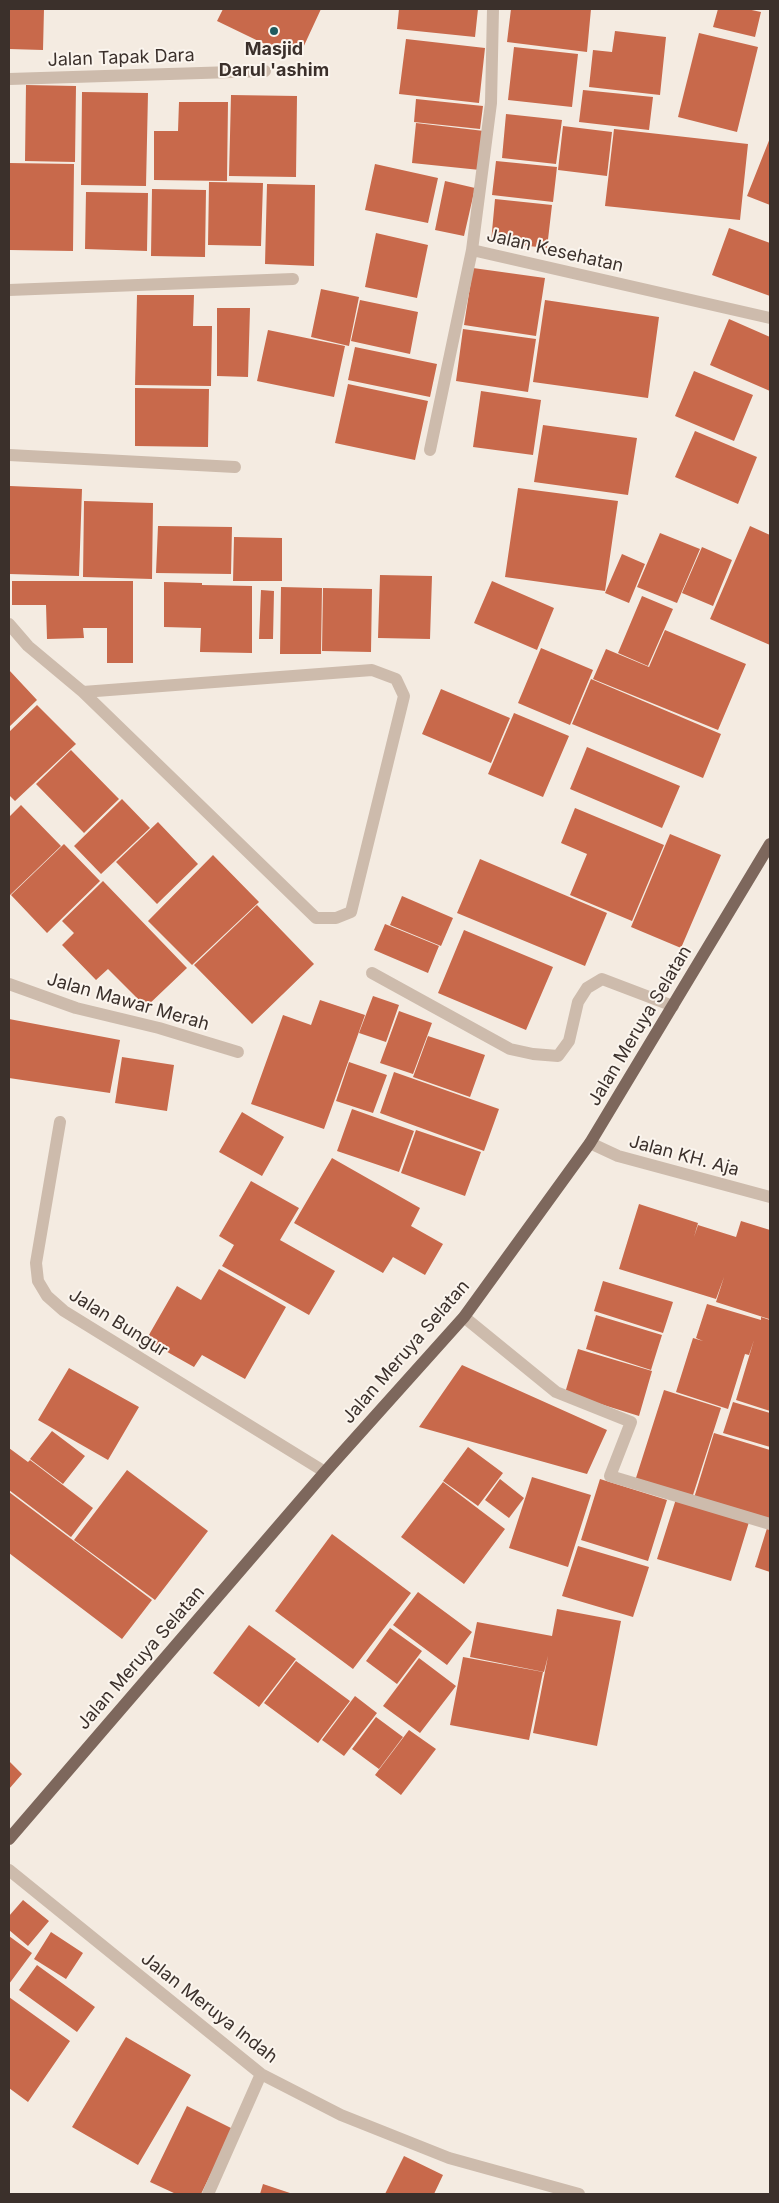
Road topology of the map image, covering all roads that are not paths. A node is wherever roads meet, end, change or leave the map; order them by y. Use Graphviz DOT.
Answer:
graph roads {
  1 [pos="492,9"];
  2 [pos="265,71"];
  3 [pos="9,79"];
  4 [pos="472,250"];
  5 [pos="293,279"];
  6 [pos="9,290"];
  7 [pos="770,318"];
  8 [pos="430,450"];
  9 [pos="9,455"];
  10 [pos="234,466"];
  11 [pos="9,624"];
  12 [pos="83,692"];
  13 [pos="770,844"];
  14 [pos="372,973"];
  15 [pos="9,984"];
  16 [pos="673,1006"];
  17 [pos="238,1052"];
  18 [pos="60,1122"];
  19 [pos="590,1143"];
  20 [pos="770,1197"];
  21 [pos="464,1317"];
  22 [pos="324,1472"];
  23 [pos="770,1524"];
  24 [pos="9,1839"];
  25 [pos="9,1870"];
  26 [pos="262,2074"];
  27 [pos="208,2194"];
  28 [pos="579,2194"];
  1 -- 4 [label="street"];
  2 -- 3 [label="street, Jalan Tapak Dara"];
  4 -- 7 [label="street, Jalan Kesehatan"];
  4 -- 8 [label="street, Jalan Kesehatan"];
  5 -- 6 [label="street"];
  9 -- 10 [label="street"];
  11 -- 12 [label="street"];
  12 -- 12 [label="street"];
  13 -- 16 [label="main road, Jalan Meruya Selatan"];
  14 -- 16 [label="street"];
  15 -- 17 [label="street, Jalan Mawar Merah"];
  16 -- 19 [label="main road, Jalan Meruya Selatan"];
  18 -- 22 [label="street, Jalan Bungur"];
  19 -- 20 [label="street, Jalan KH. Aja"];
  19 -- 21 [label="main road, Jalan Meruya Selatan"];
  21 -- 22 [label="main road, Jalan Meruya Selatan"];
  21 -- 23 [label="street"];
  22 -- 24 [label="main road, Jalan Meruya Selatan"];
  25 -- 26 [label="street, Jalan Meruya Indah"];
  26 -- 27 [label="street"];
  26 -- 28 [label="street, Jalan Meruya Indah"];
}
